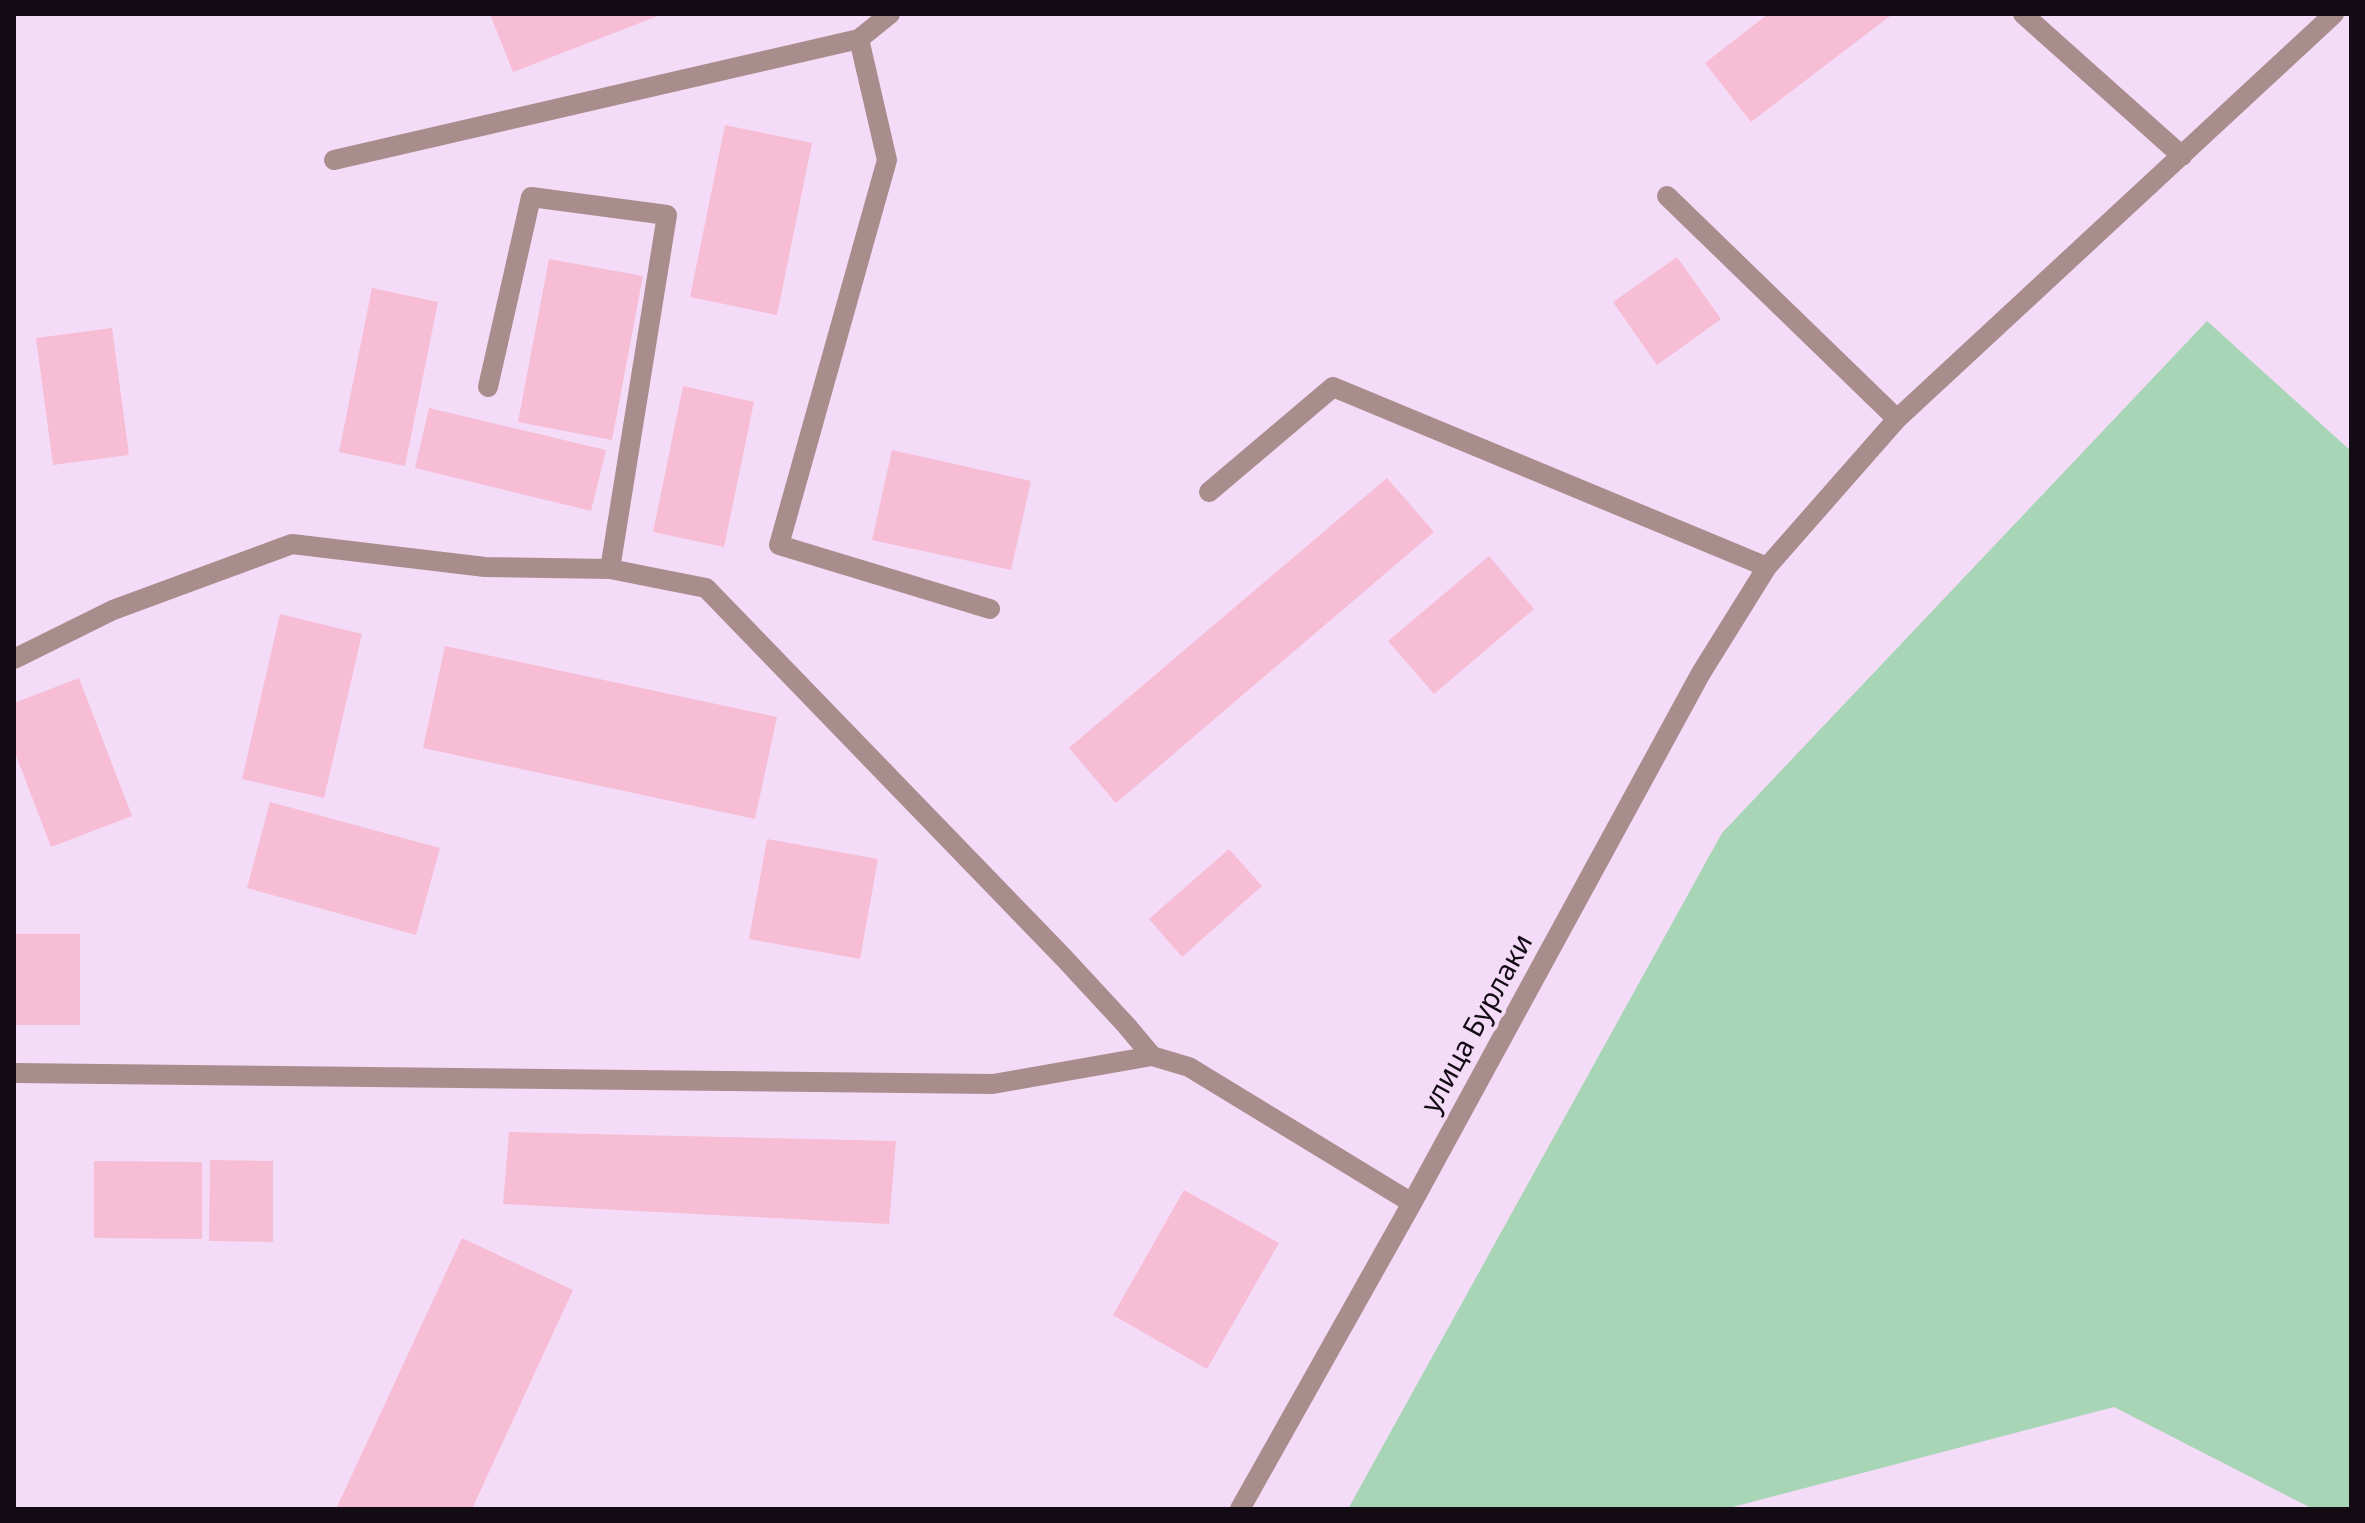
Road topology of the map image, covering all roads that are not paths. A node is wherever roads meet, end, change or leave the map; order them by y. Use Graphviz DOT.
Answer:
graph roads {
  1 [pos="890,14"];
  2 [pos="2023,14"];
  3 [pos="2334,14"];
  4 [pos="859,39"];
  5 [pos="2182,156"];
  6 [pos="334,160"];
  7 [pos="1667,196"];
  8 [pos="488,387"];
  9 [pos="1897,419"];
  10 [pos="1209,492"];
  11 [pos="1767,567"];
  12 [pos="610,569"];
  13 [pos="990,609"];
  14 [pos="14,659"];
  15 [pos="1152,1056"];
  16 [pos="14,1073"];
  17 [pos="1412,1203"];
  18 [pos="1240,1509"];
  1 -- 4 [label="street"];
  2 -- 5 [label="street"];
  3 -- 5 [label="street, улица Бурлаки"];
  4 -- 6 [label="street"];
  4 -- 13 [label="street"];
  5 -- 9 [label="street, улица Бурлаки"];
  7 -- 9 [label="street"];
  8 -- 12 [label="street"];
  9 -- 11 [label="street, улица Бурлаки"];
  10 -- 11 [label="street"];
  11 -- 17 [label="street, улица Бурлаки"];
  12 -- 14 [label="street"];
  12 -- 15 [label="street"];
  15 -- 16 [label="street"];
  15 -- 17 [label="street"];
  17 -- 18 [label="street, улица Бурлаки"];
}
